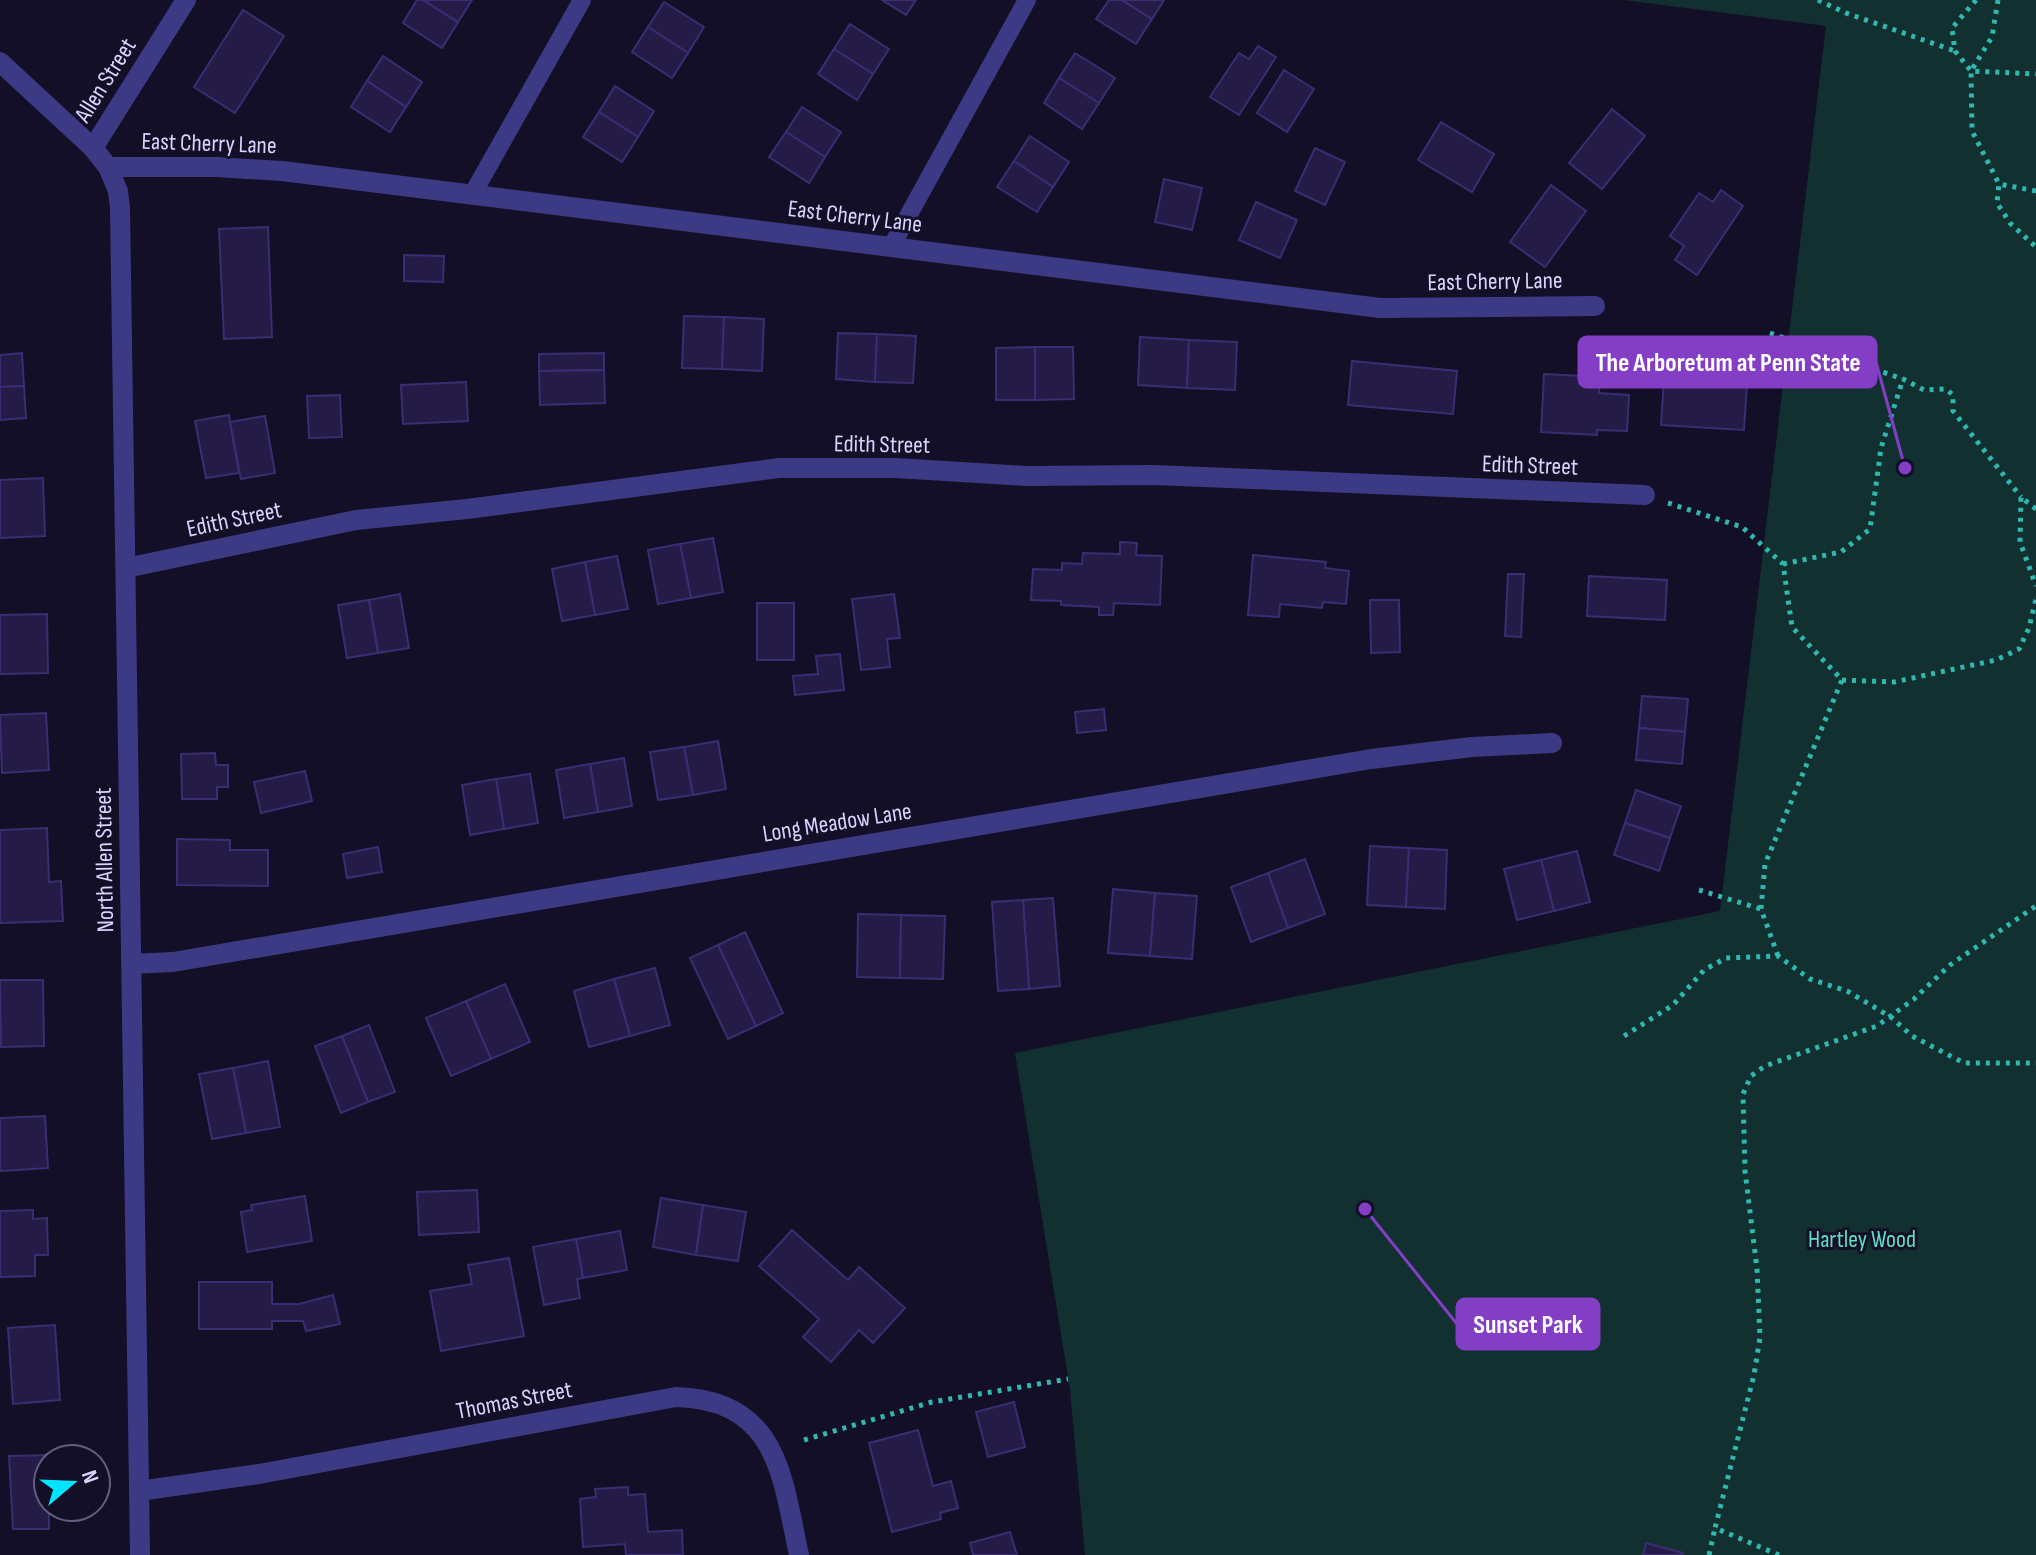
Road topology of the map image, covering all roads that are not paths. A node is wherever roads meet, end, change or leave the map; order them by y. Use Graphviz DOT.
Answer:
graph roads {
  1 [pos="186,0"];
  2 [pos="582,0"];
  3 [pos="1027,0"];
  4 [pos="0,62"];
  5 [pos="93,148"];
  6 [pos="108,167"];
  7 [pos="472,195"];
  8 [pos="891,247"];
  9 [pos="1595,306"];
  10 [pos="1645,495"];
  11 [pos="126,568"];
  12 [pos="1552,743"];
  13 [pos="132,964"];
  14 [pos="139,1491"];
  15 [pos="140,1555"];
  16 [pos="799,1555"];
  1 -- 5 [label="street, Allen Street"];
  2 -- 7 [label="lane"];
  3 -- 8 [label="lane"];
  4 -- 5 [label="street"];
  5 -- 6 [label="street"];
  6 -- 7 [label="street, East Cherry Lane"];
  6 -- 11 [label="street, North Allen Street"];
  7 -- 8 [label="street, East Cherry Lane"];
  8 -- 9 [label="street, East Cherry Lane"];
  10 -- 11 [label="street, Edith Street"];
  11 -- 13 [label="street, North Allen Street"];
  12 -- 13 [label="street, Long Meadow Lane"];
  13 -- 14 [label="street, North Allen Street"];
  14 -- 15 [label="street, North Allen Street"];
  14 -- 16 [label="street, Thomas Street"];
}
